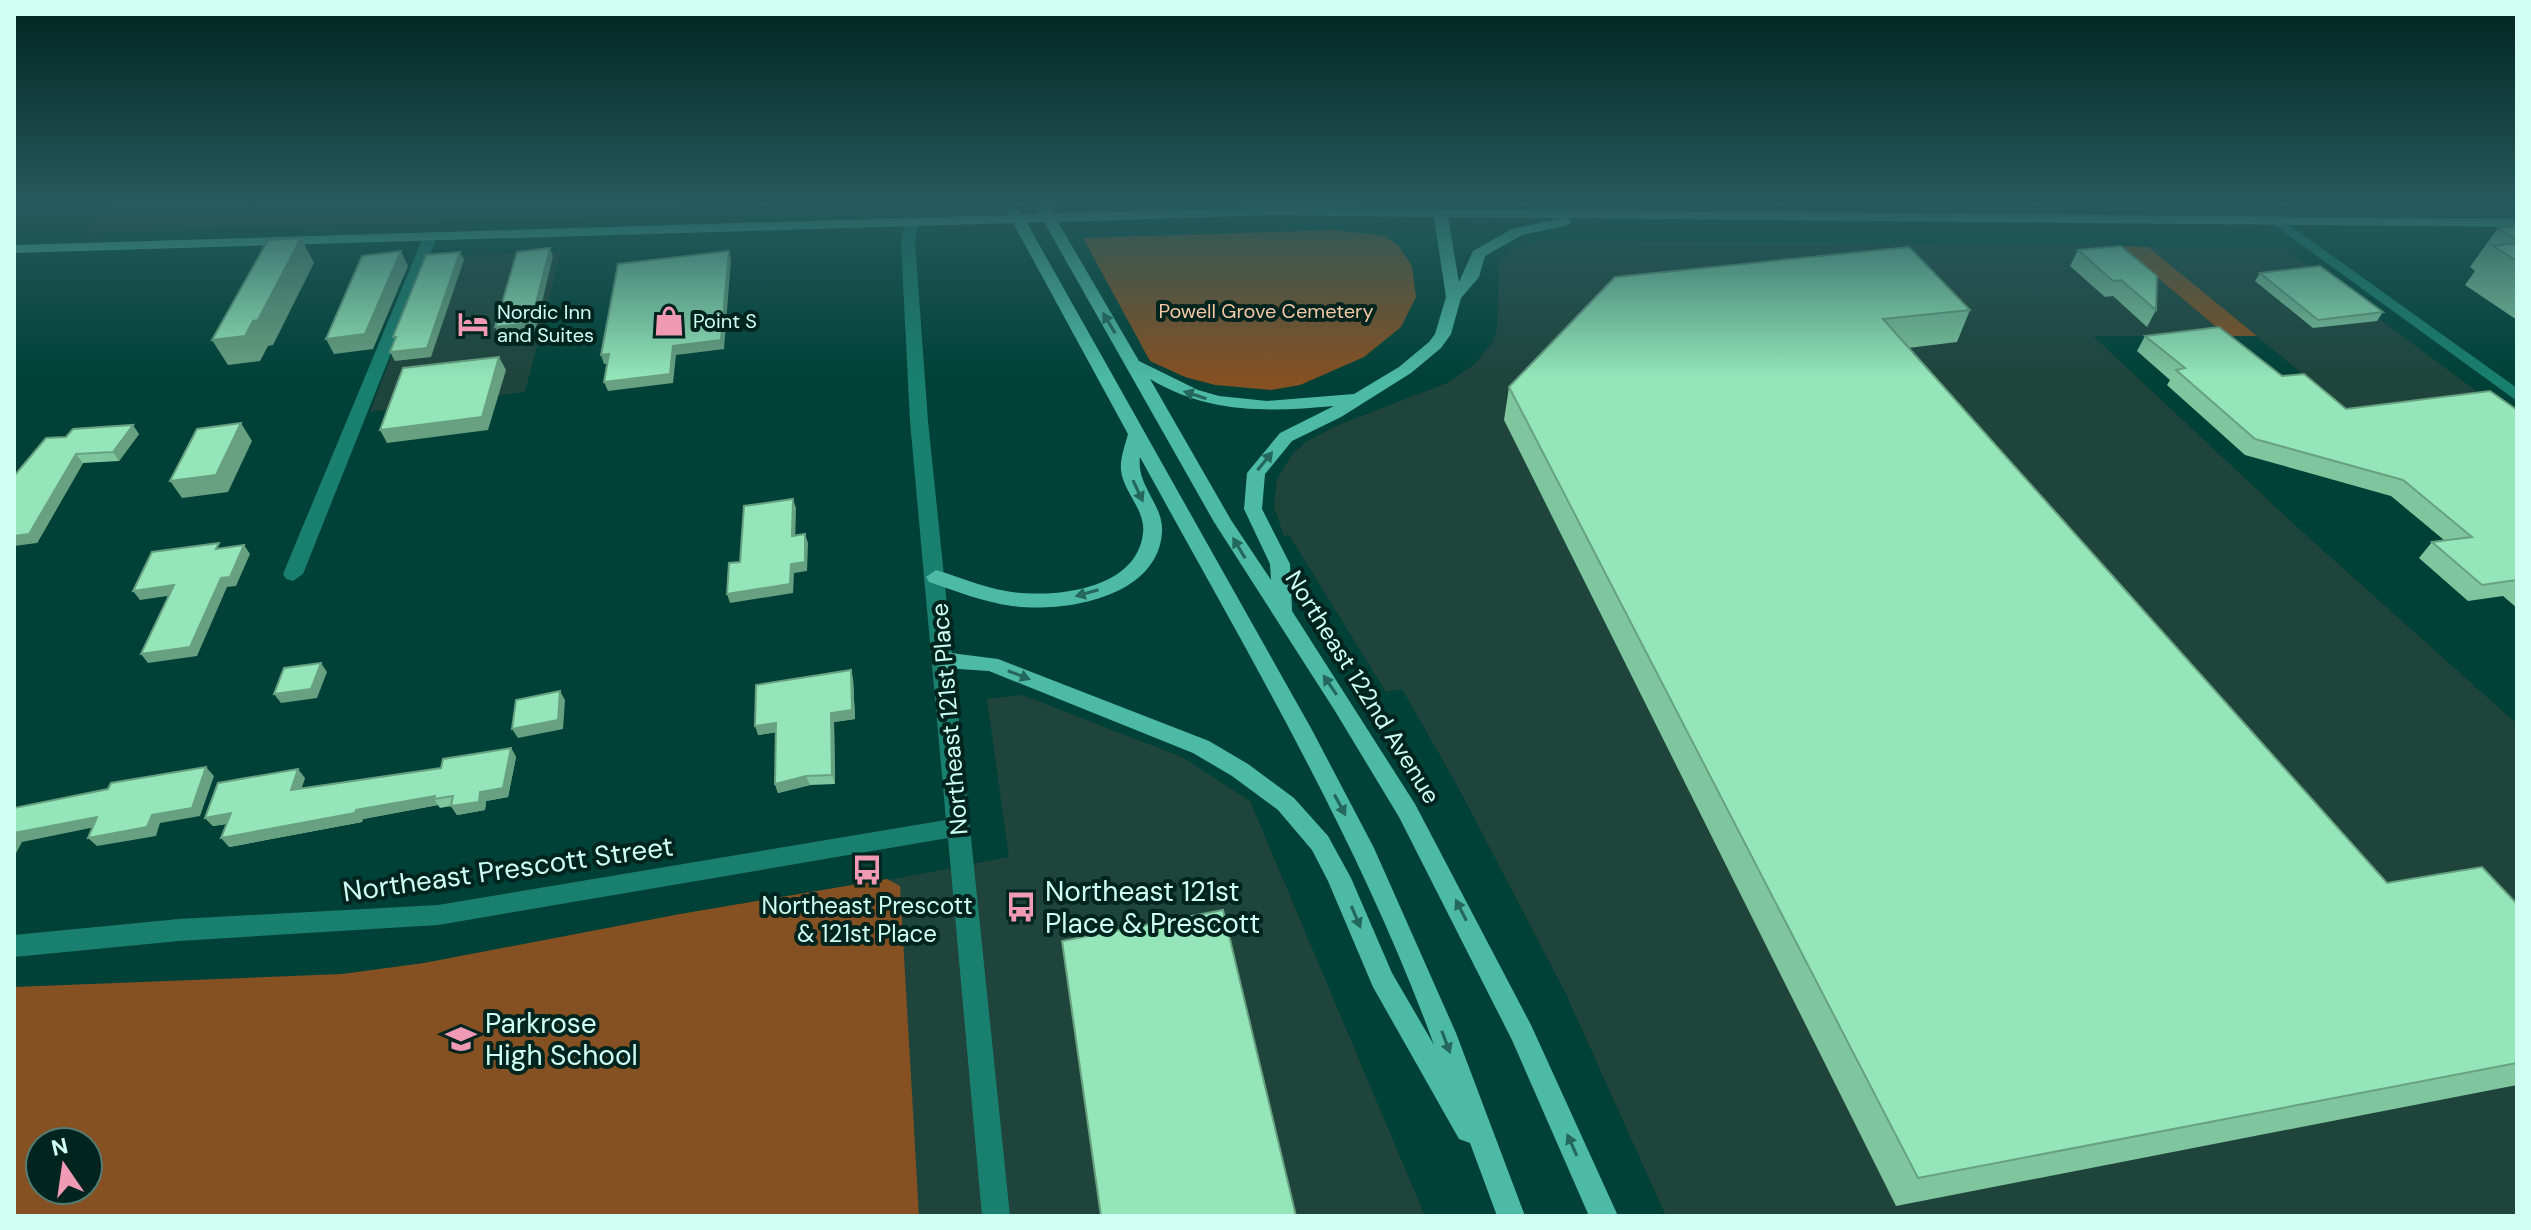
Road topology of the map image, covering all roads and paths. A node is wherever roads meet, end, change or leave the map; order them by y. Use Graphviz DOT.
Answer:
graph roads {
  1 [pos="420,262"];
  2 [pos="909,262"];
  3 [pos="1042,262"];
  4 [pos="1075,262"];
  5 [pos="1448,262"];
  6 [pos="1475,262"];
  7 [pos="2335,262"];
  8 [pos="1454,297"];
  9 [pos="1132,361"];
  10 [pos="2517,396"];
  11 [pos="1355,399"];
  12 [pos="1137,432"];
  13 [pos="293,574"];
  14 [pos="936,577"];
  15 [pos="1282,613"];
  16 [pos="943,660"];
  17 [pos="959,827"];
  18 [pos="14,946"];
  19 [pos="1501,1186"];
  20 [pos="996,1216"];
  21 [pos="1511,1216"];
  22 [pos="1604,1216"];
  1 -- 13 [label="street"];
  2 -- 14 [label="street, Northeast 121st Place"];
  3 -- 12 [label="main road"];
  9 -- 4 [label="main road, Northeast 122nd Avenue, one-way"];
  5 -- 8 [label="main road"];
  6 -- 8 [label="main road"];
  7 -- 10 [label="street"];
  8 -- 11 [label="main road"];
  11 -- 9 [label="main road, one-way"];
  15 -- 9 [label="main road, Northeast 122nd Avenue, one-way"];
  15 -- 11 [label="main road, one-way"];
  12 -- 14 [label="main road, one-way"];
  12 -- 19 [label="main road, one-way"];
  14 -- 16 [label="street, Northeast 121st Place"];
  22 -- 15 [label="main road, Northeast 122nd Avenue, one-way"];
  16 -- 17 [label="street, Northeast 121st Place"];
  16 -- 19 [label="main road, one-way"];
  17 -- 18 [label="street, Northeast Prescott Street"];
  17 -- 20 [label="street, Northeast 121st Place"];
  19 -- 21 [label="main road"];
}
